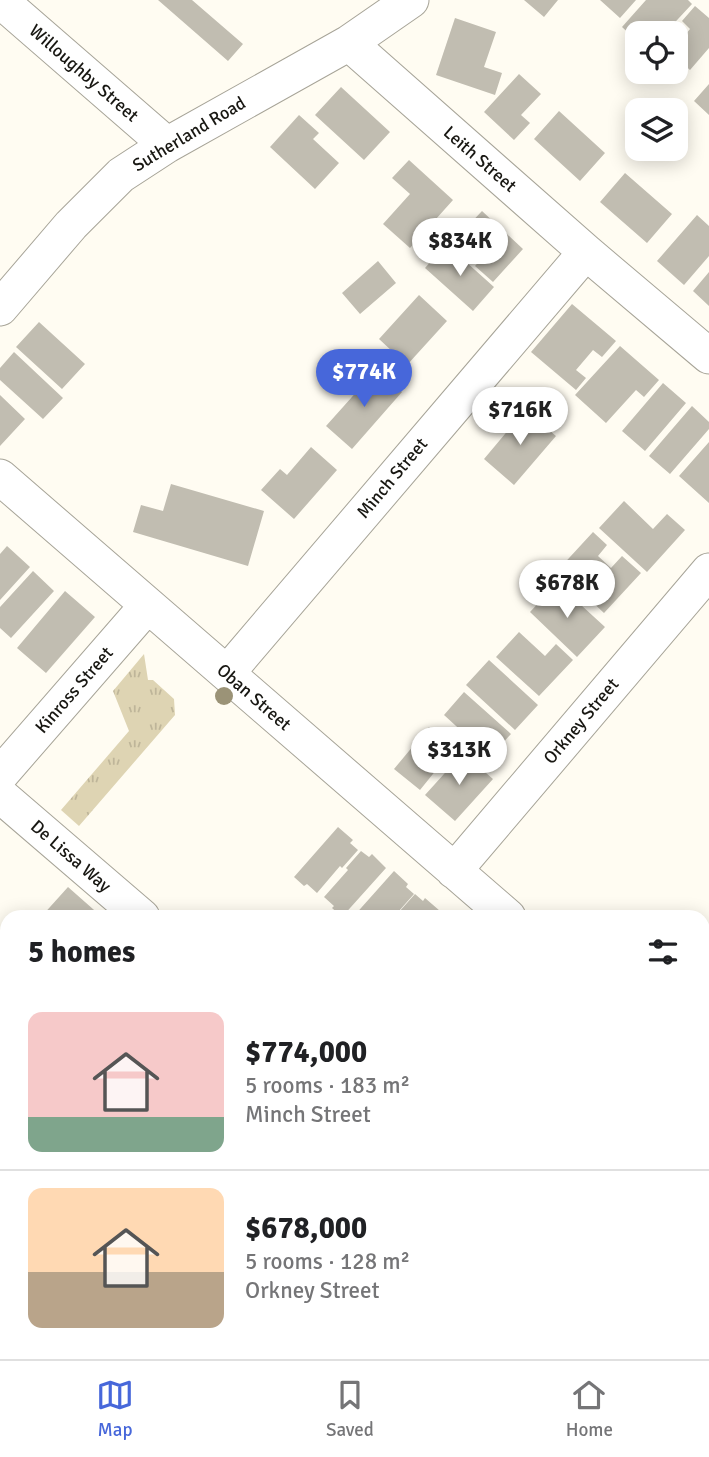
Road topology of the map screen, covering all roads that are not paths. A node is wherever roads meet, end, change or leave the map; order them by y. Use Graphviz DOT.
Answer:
graph roads {
  1 [pos="1,0"];
  2 [pos="411,0"];
  3 [pos="349,43"];
  4 [pos="167,145"];
  5 [pos="586,252"];
  6 [pos="0,308"];
  7 [pos="709,356"];
  8 [pos="0,477"];
  9 [pos="709,571"];
  10 [pos="147,606"];
  11 [pos="227,673"];
  12 [pos="0,775"];
  13 [pos="0,795"];
  14 [pos="454,871"];
  15 [pos="134,910"];
  16 [pos="500,910"];
  1 -- 4 [label="street, Willoughby Street"];
  2 -- 3 [label="street, Sutherland Road"];
  3 -- 4 [label="street, Sutherland Road"];
  3 -- 5 [label="street, Leith Street"];
  4 -- 6 [label="street, Sutherland Road"];
  5 -- 7 [label="street, Leith Street"];
  5 -- 11 [label="street, Minch Street"];
  8 -- 10 [label="street, Oban Street"];
  9 -- 14 [label="street, Orkney Street"];
  10 -- 11 [label="street, Oban Street"];
  10 -- 12 [label="street, Kinross Street"];
  11 -- 14 [label="street, Oban Street"];
  13 -- 15 [label="street, De Lissa Way"];
  14 -- 16 [label="street, Oban Street"];
}
